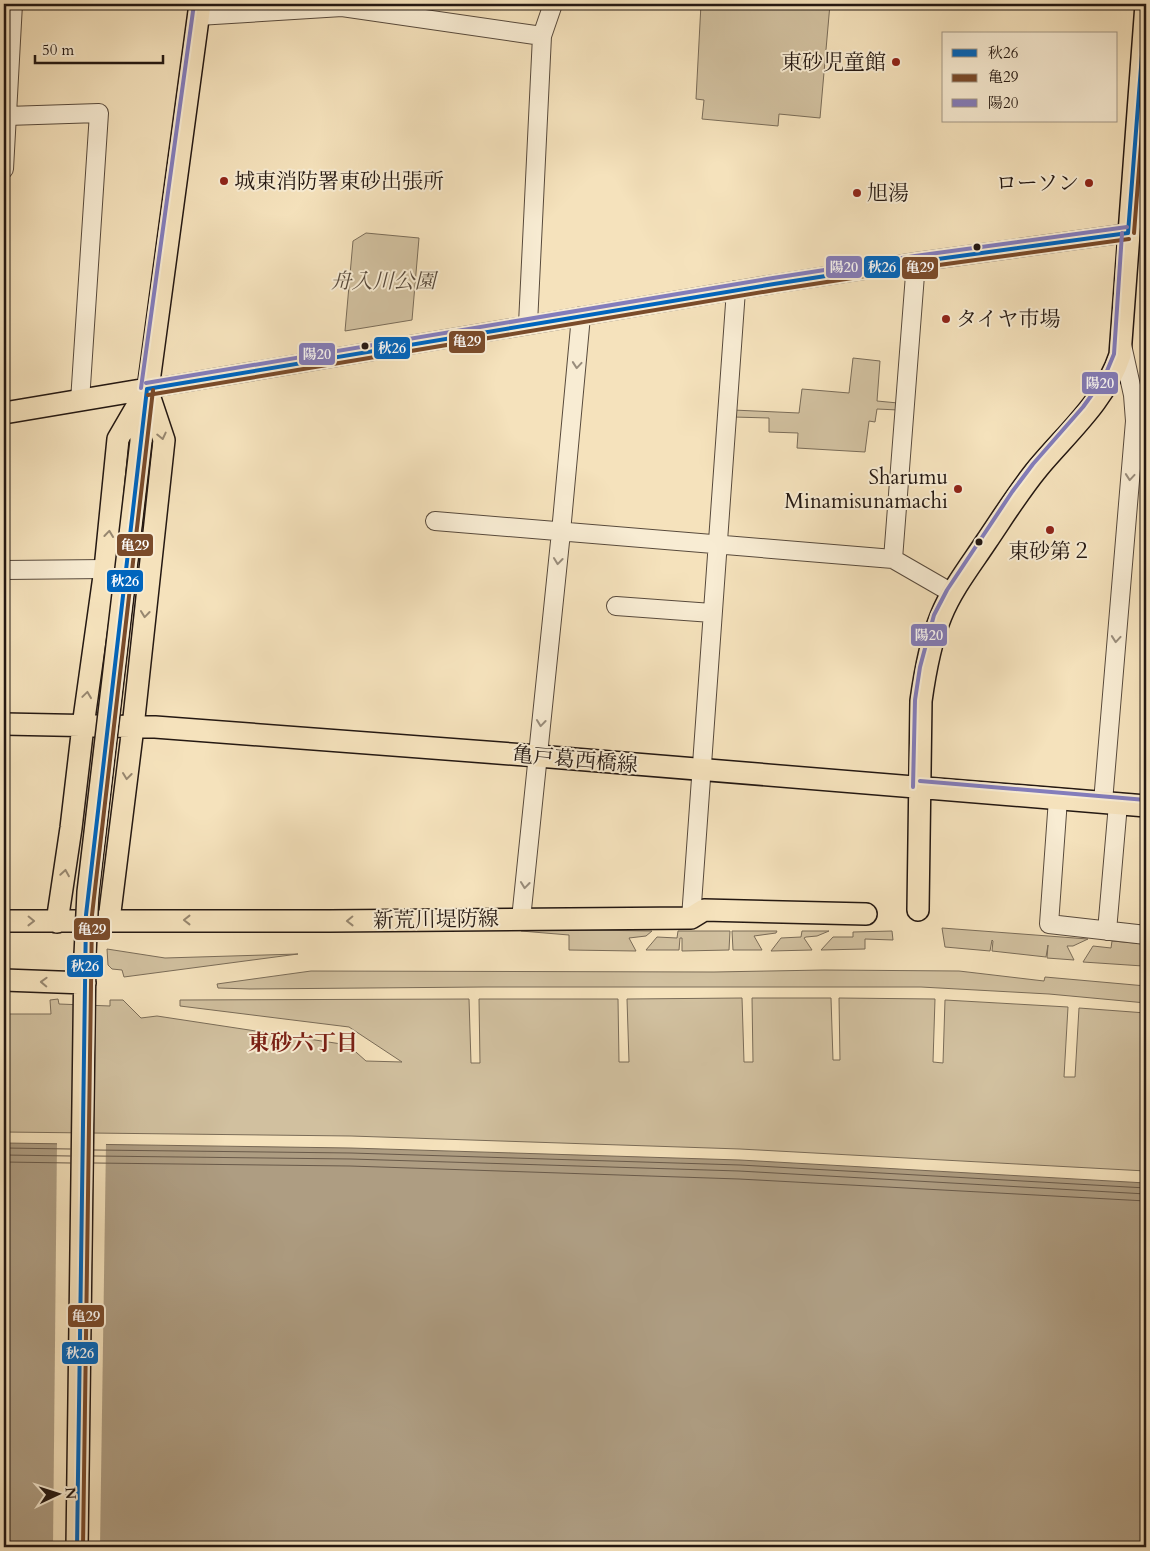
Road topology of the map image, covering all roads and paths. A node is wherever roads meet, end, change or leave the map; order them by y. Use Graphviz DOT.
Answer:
graph roads {
  1 [pos="13,4"];
  2 [pos="553,4"];
  3 [pos="1146,4"];
  4 [pos="1146,9"];
  5 [pos="199,10"];
  6 [pos="542,36"];
  7 [pos="1142,113"];
  8 [pos="7,116"];
  9 [pos="4,169"];
  10 [pos="1128,233"];
  11 [pos="916,262"];
  12 [pos="736,290"];
  13 [pos="581,316"];
  14 [pos="528,324"];
  15 [pos="1121,342"];
  16 [pos="147,390"];
  17 [pos="80,401"];
  18 [pos="4,414"];
  19 [pos="1140,422"];
  20 [pos="435,521"];
  21 [pos="561,532"];
  22 [pos="717,545"];
  23 [pos="893,559"];
  24 [pos="105,569"];
  25 [pos="4,570"];
  26 [pos="952,593"];
  27 [pos="616,606"];
  28 [pos="712,613"];
  29 [pos="4,724"];
  30 [pos="83,726"];
  31 [pos="133,727"];
  32 [pos="538,756"];
  33 [pos="701,770"];
  34 [pos="919,787"];
  35 [pos="1058,799"];
  36 [pos="1110,803"];
  37 [pos="1146,806"];
  38 [pos="918,910"];
  39 [pos="866,914"];
  40 [pos="691,918"];
  41 [pos="521,919"];
  42 [pos="4,920"];
  43 [pos="109,920"];
  44 [pos="57,922"];
  45 [pos="1107,931"];
  46 [pos="1146,935"];
  47 [pos="4,980"];
  48 [pos="85,983"];
  49 [pos="77,1547"];
  1 -- 8 [label="street"];
  2 -- 6 [label="street"];
  3 -- 4 [label="main road"];
  4 -- 7 [label="main road"];
  5 -- 6 [label="street"];
  5 -- 16 [label="main road"];
  6 -- 14 [label="street"];
  7 -- 10 [label="main road"];
  8 -- 9 [label="street"];
  8 -- 17 [label="street"];
  10 -- 11 [label="street"];
  10 -- 15 [label="main road"];
  11 -- 12 [label="street"];
  11 -- 23 [label="street"];
  12 -- 13 [label="street"];
  12 -- 22 [label="street"];
  13 -- 14 [label="street"];
  13 -- 21 [label="street, one-way"];
  14 -- 16 [label="street"];
  15 -- 19 [label="street"];
  15 -- 26 [label="main road"];
  16 -- 17 [label="main road"];
  24 -- 16 [label="main road, one-way"];
  16 -- 31 [label="main road, one-way"];
  16 -- 48 [label="main road, bridge"];
  17 -- 18 [label="main road"];
  19 -- 36 [label="street, one-way"];
  20 -- 21 [label="street"];
  21 -- 22 [label="street"];
  21 -- 32 [label="street, one-way"];
  22 -- 23 [label="street"];
  22 -- 28 [label="street"];
  23 -- 26 [label="street"];
  24 -- 25 [label="street"];
  30 -- 24 [label="main road, one-way"];
  26 -- 34 [label="main road"];
  27 -- 28 [label="street"];
  28 -- 33 [label="street"];
  29 -- 30 [label="main road, 亀戸葛西橋線"];
  30 -- 31 [label="main road, 亀戸葛西橋線"];
  44 -- 30 [label="main road, one-way"];
  31 -- 32 [label="main road, 亀戸葛西橋線"];
  31 -- 43 [label="main road, one-way"];
  32 -- 33 [label="main road, 亀戸葛西橋線"];
  32 -- 41 [label="street, one-way"];
  33 -- 34 [label="main road, 亀戸葛西橋線"];
  33 -- 40 [label="street"];
  34 -- 35 [label="main road, 亀戸葛西橋線"];
  34 -- 38 [label="main road"];
  35 -- 36 [label="main road, 亀戸葛西橋線"];
  35 -- 45 [label="street"];
  36 -- 37 [label="main road, 亀戸葛西橋線"];
  36 -- 45 [label="street"];
  39 -- 40 [label="main road, 新荒川堤防線"];
  40 -- 41 [label="main road, 新荒川堤防線"];
  41 -- 43 [label="main road, 新荒川堤防線, one-way"];
  42 -- 44 [label="main road, 新荒川堤防線, one-way"];
  43 -- 44 [label="main road, 新荒川堤防線"];
  45 -- 46 [label="street"];
  48 -- 47 [label="main road, one-way"];
  48 -- 49 [label="main road"];
}
